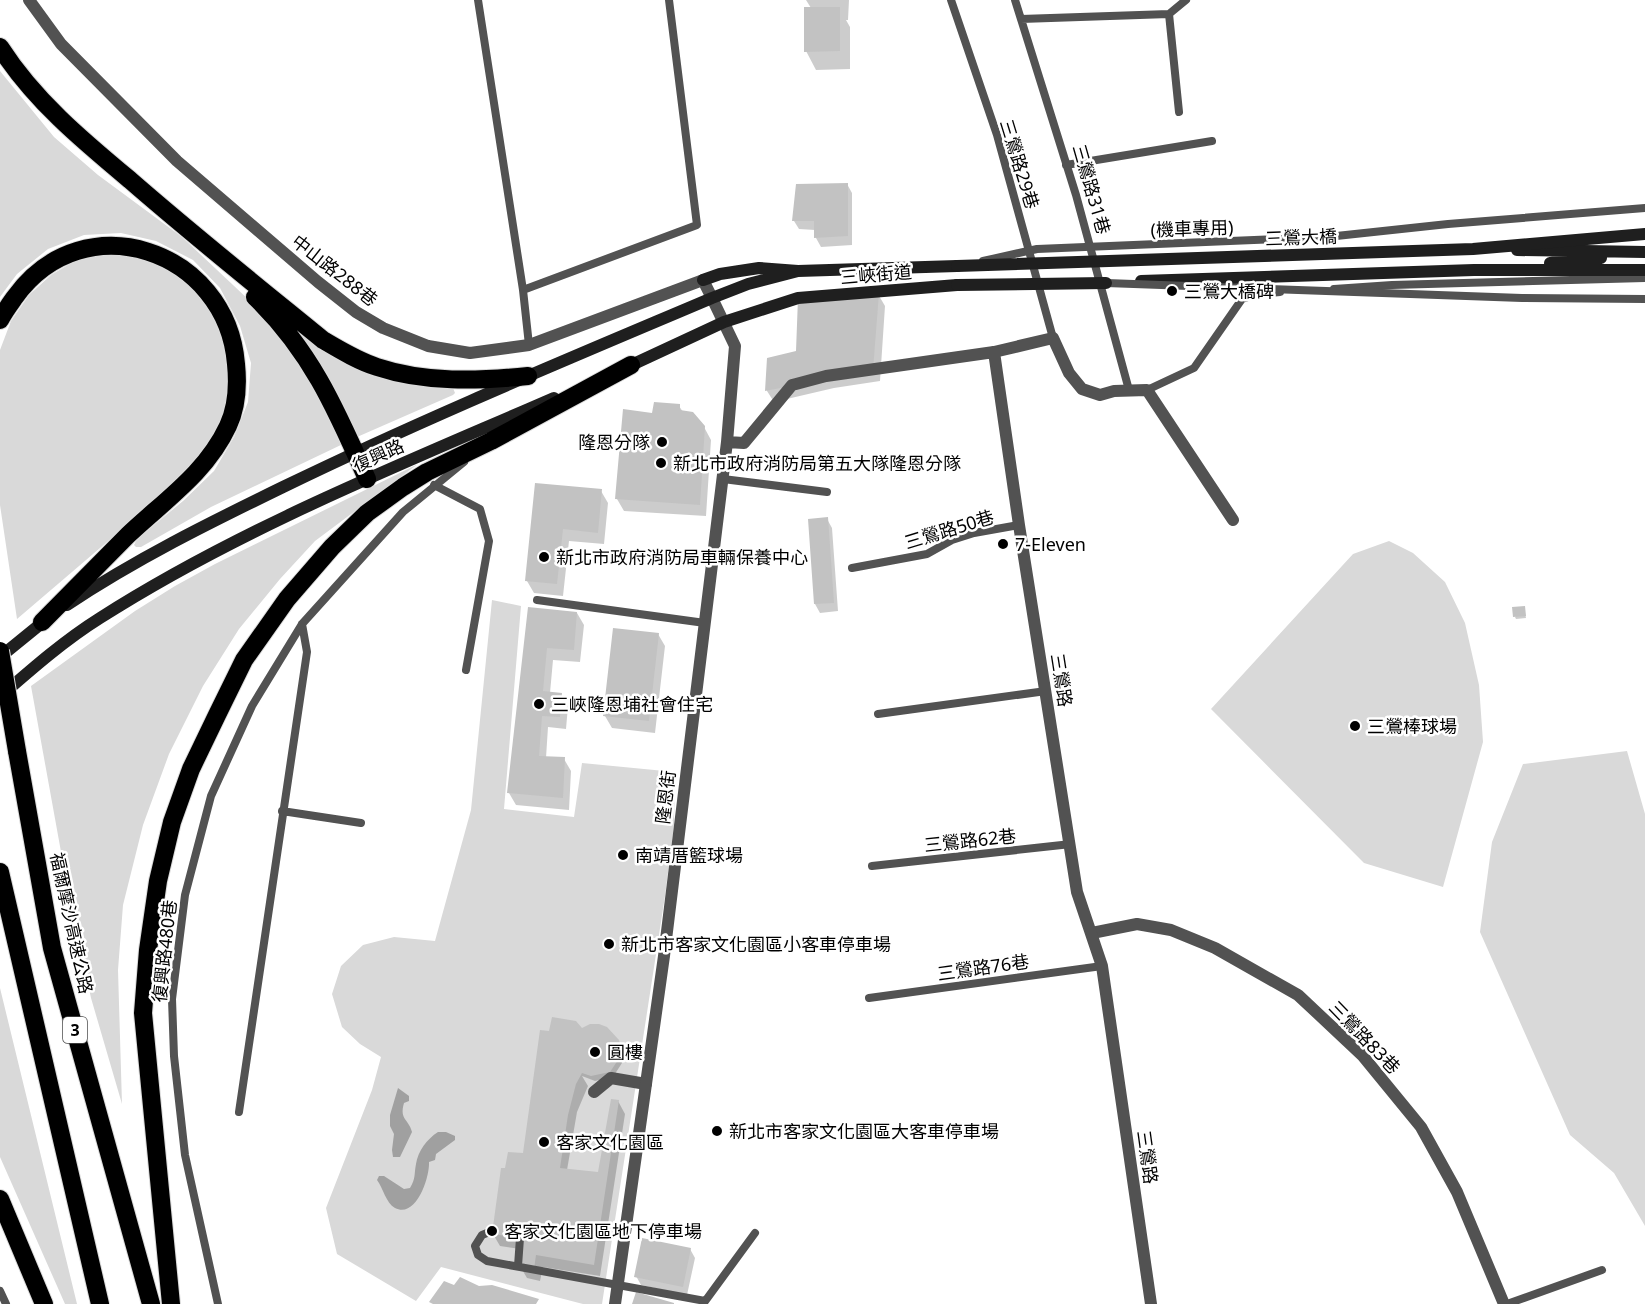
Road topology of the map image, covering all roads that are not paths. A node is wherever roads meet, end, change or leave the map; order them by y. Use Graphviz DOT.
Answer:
graph roads {
  1 [pos="29,0"];
  2 [pos="478,0"];
  3 [pos="669,0"];
  4 [pos="951,0"];
  5 [pos="1015,0"];
  6 [pos="1186,0"];
  7 [pos="1169,14"];
  8 [pos="1021,19"];
  9 [pos="0,47"];
  10 [pos="1179,112"];
  11 [pos="1212,141"];
  12 [pos="1066,165"];
  13 [pos="1645,208"];
  14 [pos="167,213"];
  15 [pos="1645,234"];
  16 [pos="1473,249"];
  17 [pos="1645,253"];
  18 [pos="957,266"];
  19 [pos="1474,270"];
  20 [pos="1645,270"];
  21 [pos="798,271"];
  22 [pos="1645,278"];
  23 [pos="704,280"];
  24 [pos="1106,283"];
  25 [pos="523,290"];
  26 [pos="712,298"];
  27 [pos="798,298"];
  28 [pos="1645,299"];
  29 [pos="0,320"];
  30 [pos="724,322"];
  31 [pos="1053,338"];
  32 [pos="529,345"];
  33 [pos="994,352"];
  34 [pos="631,365"];
  35 [pos="528,376"];
  36 [pos="1129,390"];
  37 [pos="1147,390"];
  38 [pos="491,441"];
  39 [pos="727,442"];
  40 [pos="355,452"];
  41 [pos="367,479"];
  42 [pos="723,479"];
  43 [pos="434,485"];
  44 [pos="827,492"];
  45 [pos="1233,520"];
  46 [pos="1019,525"];
  47 [pos="852,568"];
  48 [pos="537,600"];
  49 [pos="42,622"];
  50 [pos="705,623"];
  51 [pos="302,624"];
  52 [pos="0,651"];
  53 [pos="0,657"];
  54 [pos="466,670"];
  55 [pos="1046,691"];
  56 [pos="0,696"];
  57 [pos="878,714"];
  58 [pos="282,811"];
  59 [pos="361,824"];
  60 [pos="1071,844"];
  61 [pos="872,866"];
  62 [pos="0,872"];
  63 [pos="1092,933"];
  64 [pos="1102,966"];
  65 [pos="868,998"];
  66 [pos="646,1084"];
  67 [pos="594,1092"];
  68 [pos="239,1112"];
  69 [pos="0,1199"];
  70 [pos="492,1231"];
  71 [pos="755,1233"];
  72 [pos="520,1238"];
  73 [pos="518,1266"];
  74 [pos="1602,1270"];
  75 [pos="619,1284"];
  76 [pos="0,1291"];
  77 [pos="704,1302"];
  78 [pos="6,1304"];
  79 [pos="44,1304"];
  80 [pos="100,1304"];
  81 [pos="152,1304"];
  82 [pos="171,1304"];
  83 [pos="218,1304"];
  84 [pos="615,1304"];
  85 [pos="1151,1304"];
  86 [pos="1506,1304"];
  1 -- 32 [label="street, 中山路288巷"];
  2 -- 25 [label="lane"];
  3 -- 25 [label="lane"];
  4 -- 31 [label="lane, 三鶯路29巷"];
  5 -- 8 [label="lane, 三鶯路31巷"];
  6 -- 7 [label="lane"];
  7 -- 8 [label="lane"];
  7 -- 10 [label="lane"];
  8 -- 12 [label="lane, 三鶯路31巷"];
  9 -- 14 [label="highway"];
  11 -- 12 [label="lane"];
  12 -- 36 [label="lane, 三鶯路31巷"];
  13 -- 18 [label="lane, (機車專用), bridge"];
  14 -- 35 [label="highway"];
  14 -- 40 [label="highway"];
  15 -- 16 [label="main road, 三鶯大橋, bridge"];
  16 -- 17 [label="main road, bridge"];
  16 -- 18 [label="main road, 三鶯大橋, bridge"];
  17 -- 19 [label="main road"];
  18 -- 21 [label="main road, 三峽街道"];
  19 -- 20 [label="main road"];
  19 -- 24 [label="main road, bridge"];
  21 -- 23 [label="main road"];
  21 -- 26 [label="main road, 復興路"];
  22 -- 37 [label="lane"];
  23 -- 26 [label="street, 隆恩街"];
  23 -- 32 [label="street, 中山路288巷"];
  24 -- 27 [label="main road, 三峽街道, bridge"];
  24 -- 28 [label="lane, bridge"];
  25 -- 32 [label="lane"];
  26 -- 30 [label="street, 隆恩街"];
  26 -- 35 [label="main road, 復興路"];
  27 -- 30 [label="main road, 復興路"];
  29 -- 49 [label="highway"];
  30 -- 34 [label="main road, 復興路"];
  30 -- 39 [label="street, 隆恩街"];
  31 -- 33 [label="street"];
  31 -- 36 [label="street"];
  33 -- 39 [label="street"];
  33 -- 46 [label="street, 三鶯路"];
  34 -- 38 [label="highway"];
  34 -- 41 [label="main road, 復興路"];
  35 -- 40 [label="main road, 復興路"];
  36 -- 37 [label="street"];
  37 -- 45 [label="street"];
  38 -- 43 [label="lane, 復興路480巷"];
  38 -- 82 [label="highway"];
  39 -- 42 [label="street, 隆恩街"];
  40 -- 41 [label="highway"];
  40 -- 49 [label="main road, 復興路"];
  41 -- 56 [label="main road, 復興路"];
  42 -- 44 [label="lane"];
  42 -- 50 [label="street, 隆恩街"];
  43 -- 51 [label="lane, 復興路480巷"];
  43 -- 54 [label="lane"];
  46 -- 47 [label="lane, 三鶯路50巷"];
  46 -- 55 [label="street, 三鶯路"];
  48 -- 50 [label="lane"];
  49 -- 53 [label="main road, 復興路"];
  50 -- 66 [label="street, 隆恩街"];
  51 -- 58 [label="lane"];
  51 -- 83 [label="lane, 復興路480巷"];
  52 -- 81 [label="highway, 福爾摩沙高速公路 / 3, bridge"];
  55 -- 57 [label="lane"];
  55 -- 60 [label="street, 三鶯路"];
  58 -- 59 [label="lane"];
  58 -- 68 [label="lane"];
  60 -- 61 [label="lane, 三鶯路62巷"];
  60 -- 63 [label="street, 三鶯路"];
  62 -- 80 [label="highway, 3"];
  63 -- 64 [label="street, 三鶯路"];
  63 -- 86 [label="street, 三鶯路83巷"];
  64 -- 65 [label="lane, 三鶯路76巷"];
  64 -- 85 [label="street, 三鶯路"];
  66 -- 67 [label="street"];
  66 -- 75 [label="street, 隆恩街"];
  69 -- 79 [label="highway"];
  70 -- 73 [label="lane"];
  71 -- 77 [label="lane"];
  72 -- 73 [label="lane"];
  73 -- 75 [label="lane"];
  74 -- 86 [label="lane"];
  75 -- 77 [label="lane"];
  75 -- 84 [label="street, 隆恩街"];
  76 -- 78 [label="lane"];
}
